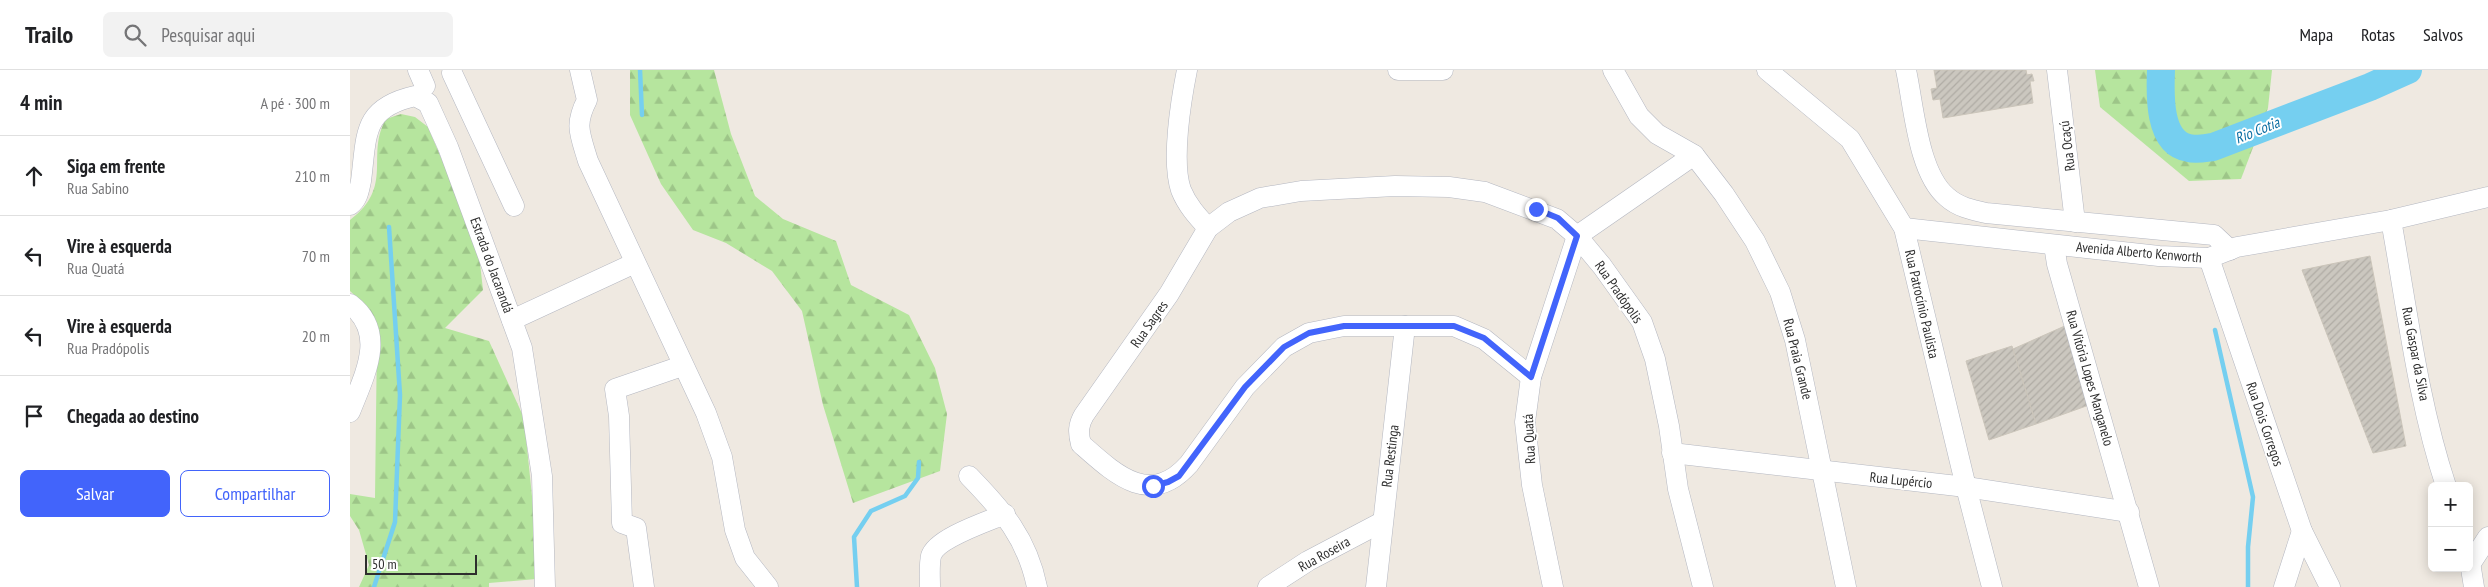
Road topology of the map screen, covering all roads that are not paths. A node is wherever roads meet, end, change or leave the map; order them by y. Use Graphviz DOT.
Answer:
graph roads {
  1 [pos="580,70"];
  2 [pos="1187,70"];
  3 [pos="1398,70"];
  4 [pos="1443,70"];
  5 [pos="1613,70"];
  6 [pos="1767,70"];
  7 [pos="1906,70"];
  8 [pos="2057,70"];
  9 [pos="452,73"];
  10 [pos="1694,155"];
  11 [pos="2488,197"];
  12 [pos="350,205"];
  13 [pos="514,206"];
  14 [pos="2391,220"];
  15 [pos="2075,222"];
  16 [pos="1208,228"];
  17 [pos="1904,228"];
  18 [pos="1577,236"];
  19 [pos="2054,245"];
  20 [pos="2230,250"];
  21 [pos="2209,258"];
  22 [pos="635,263"];
  23 [pos="350,304"];
  24 [pos="512,320"];
  25 [pos="1406,326"];
  26 [pos="682,366"];
  27 [pos="1531,377"];
  28 [pos="350,412"];
  29 [pos="1672,454"];
  30 [pos="1821,471"];
  31 [pos="970,476"];
  32 [pos="2445,482"];
  33 [pos="1966,487"];
  34 [pos="2129,512"];
  35 [pos="1005,514"];
  36 [pos="1382,522"];
  37 [pos="2302,531"];
  38 [pos="2488,537"];
  39 [pos="2473,556"];
  40 [pos="2472,572"];
  41 [pos="545,587"];
  42 [pos="644,587"];
  43 [pos="768,587"];
  44 [pos="930,587"];
  45 [pos="1037,587"];
  46 [pos="1268,587"];
  47 [pos="1376,587"];
  48 [pos="1553,587"];
  49 [pos="1704,587"];
  50 [pos="1846,587"];
  51 [pos="1992,587"];
  52 [pos="2148,587"];
  53 [pos="2284,587"];
  54 [pos="2330,587"];
  55 [pos="2474,587"];
  1 -- 22 [label="street"];
  2 -- 16 [label="street"];
  3 -- 4 [label="street"];
  5 -- 10 [label="street, Rua Praia Grande"];
  6 -- 17 [label="street, Rua Patrocínio Paulista"];
  7 -- 15 [label="street"];
  8 -- 15 [label="street, Rua Ocaçú"];
  9 -- 13 [label="street"];
  10 -- 18 [label="street"];
  10 -- 30 [label="street, Rua Praia Grande"];
  11 -- 14 [label="street, Avenida Alberto Kenworth"];
  12 -- 24 [label="street, Estrada do Jacarandá"];
  14 -- 20 [label="street, Avenida Alberto Kenworth"];
  14 -- 32 [label="street, Rua Gaspar da Silva"];
  15 -- 20 [label="street"];
  16 -- 18 [label="street, Rua Pradópolis"];
  16 -- 25 [label="street, Rua Sagres"];
  17 -- 19 [label="street, Avenida Alberto Kenworth"];
  17 -- 33 [label="street, Rua Patrocínio Paulista"];
  18 -- 27 [label="street, Rua Quatá"];
  18 -- 29 [label="street, Rua Pradópolis"];
  19 -- 21 [label="street, Avenida Alberto Kenworth"];
  19 -- 34 [label="street, Rua Vitória Lopes Manganelo"];
  20 -- 21 [label="street, Avenida Alberto Kenworth"];
  21 -- 37 [label="street, Rua Dois Corregos"];
  22 -- 24 [label="street"];
  22 -- 26 [label="street"];
  23 -- 28 [label="street"];
  24 -- 41 [label="street, Estrada do Jacarandá"];
  25 -- 27 [label="street"];
  25 -- 36 [label="street, Rua Restinga"];
  26 -- 42 [label="street"];
  26 -- 43 [label="street"];
  27 -- 48 [label="street, Rua Quatá"];
  29 -- 30 [label="street, Rua Lupércio"];
  29 -- 49 [label="street, Rua Pradópolis"];
  30 -- 33 [label="street, Rua Lupércio"];
  30 -- 50 [label="street, Rua Praia Grande"];
  31 -- 35 [label="street"];
  33 -- 34 [label="street, Rua Lupércio"];
  33 -- 51 [label="street, Rua Patrocínio Paulista"];
  34 -- 52 [label="street, Rua Vitória Lopes Manganelo"];
  35 -- 44 [label="street"];
  35 -- 45 [label="street"];
  36 -- 46 [label="street, Rua Roseira"];
  36 -- 47 [label="street, Rua Restinga"];
  37 -- 53 [label="street"];
  37 -- 54 [label="street, Rua Dois Corregos"];
  38 -- 39 [label="street"];
  40 -- 55 [label="street"];
}
